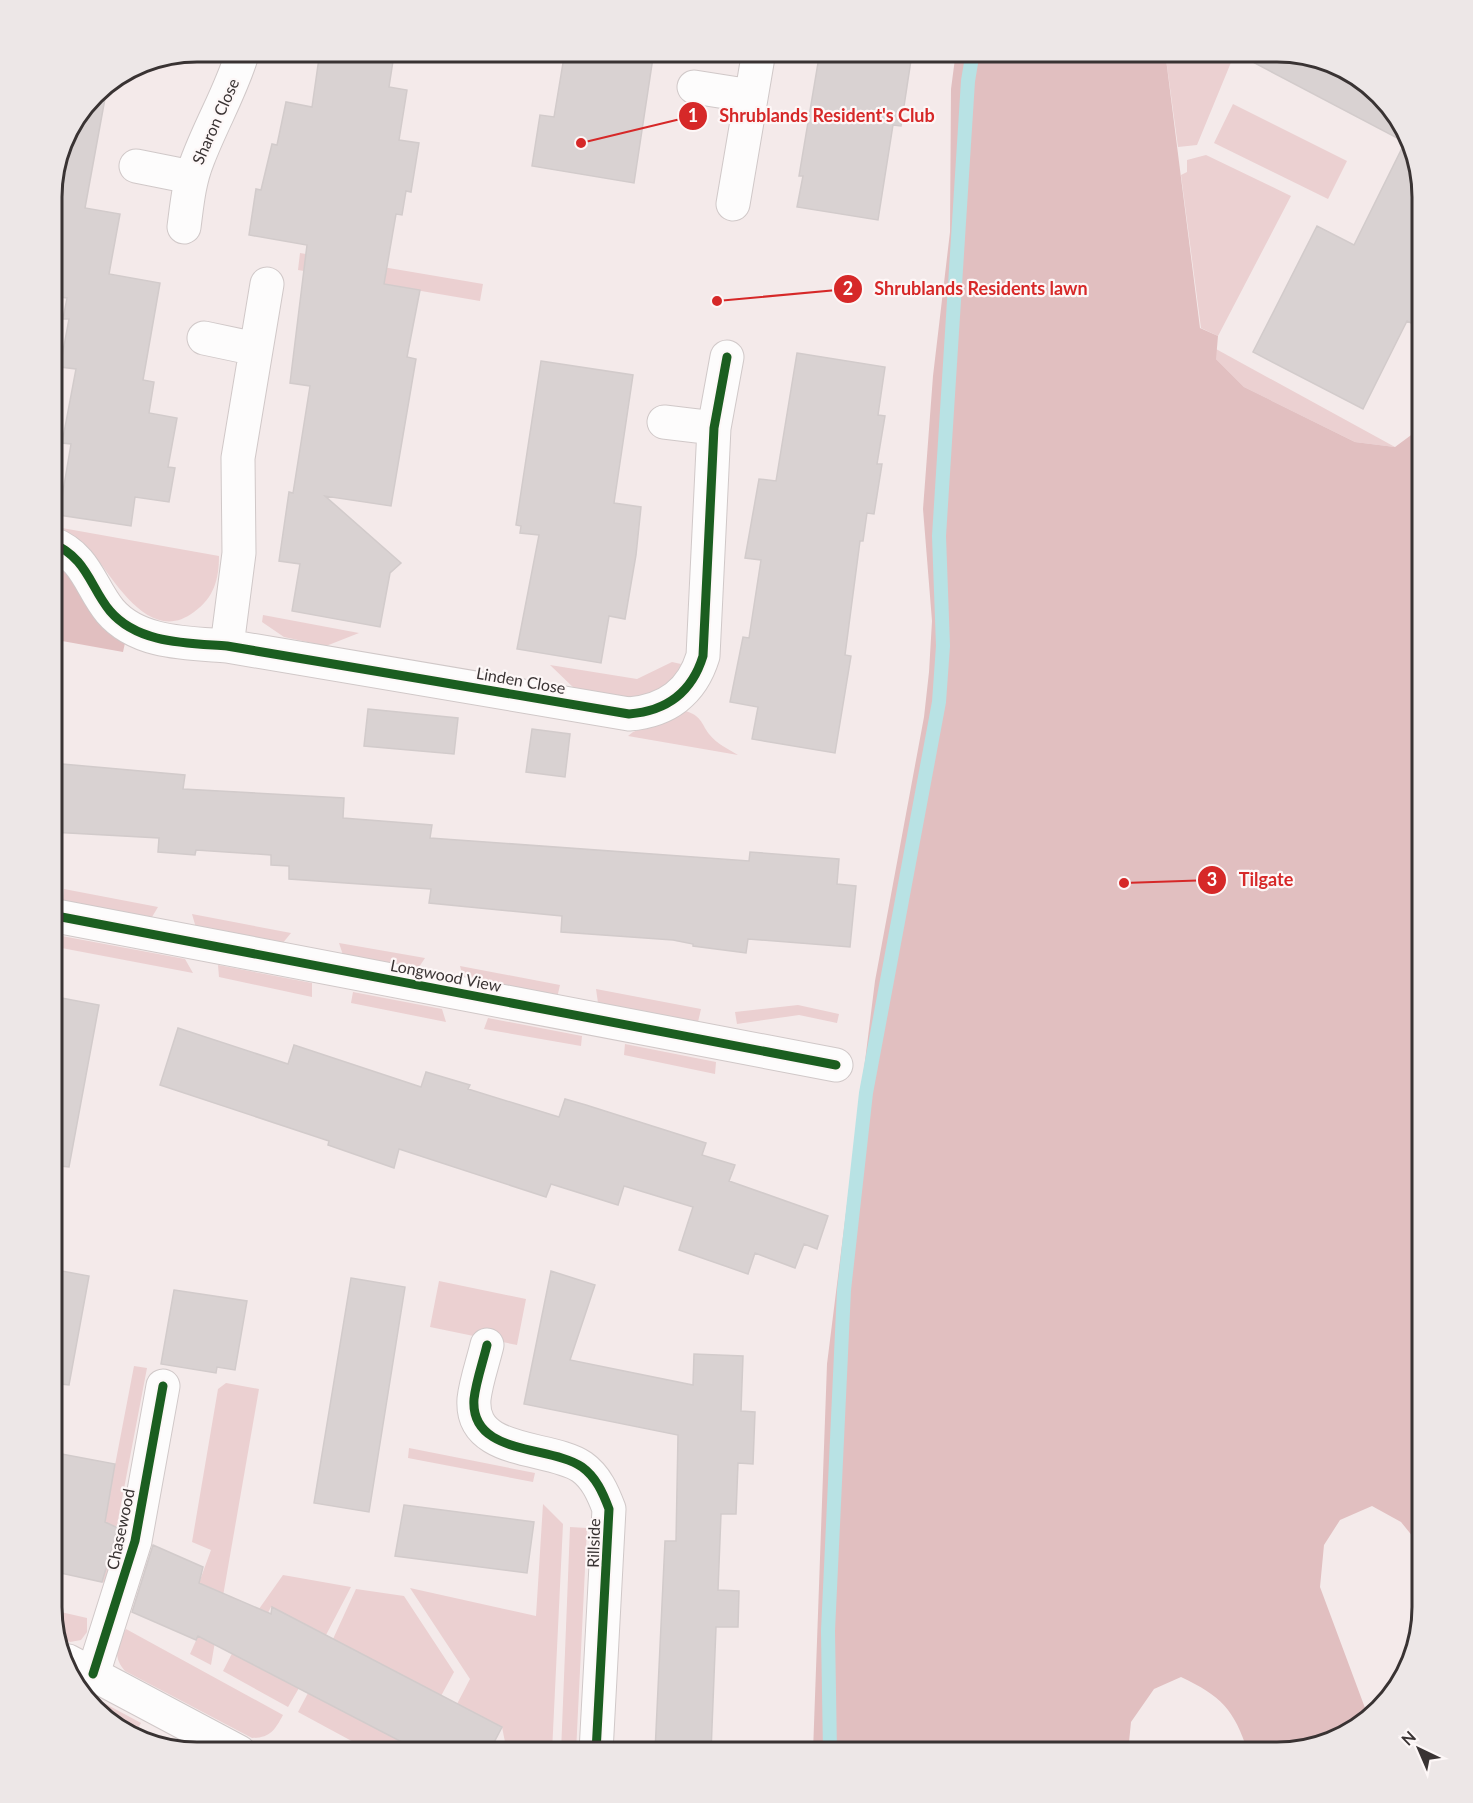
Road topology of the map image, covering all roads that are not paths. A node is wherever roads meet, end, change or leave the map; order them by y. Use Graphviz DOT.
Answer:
graph roads {
  1 [pos="239,62"];
  2 [pos="757,62"];
  3 [pos="694,87"];
  4 [pos="751,96"];
  5 [pos="136,166"];
  6 [pos="191,177"];
  7 [pos="733,204"];
  8 [pos="184,227"];
  9 [pos="267,284"];
  10 [pos="204,338"];
  11 [pos="256,349"];
  12 [pos="727,357"];
  13 [pos="664,422"];
  14 [pos="714,428"];
  15 [pos="62,550"];
  16 [pos="227,646"];
  17 [pos="62,917"];
  18 [pos="836,1065"];
  19 [pos="487,1345"];
  20 [pos="163,1386"];
  21 [pos="80,1668"];
  22 [pos="178,1735"];
  23 [pos="203,1742"];
  24 [pos="597,1742"];
  1 -- 6 [label="street, Sharon Close"];
  2 -- 4 [label="street"];
  3 -- 4 [label="street"];
  4 -- 7 [label="street"];
  5 -- 6 [label="street"];
  6 -- 8 [label="street, Sharon Close"];
  9 -- 11 [label="street"];
  10 -- 11 [label="street"];
  11 -- 16 [label="street"];
  12 -- 14 [label="street, Linden Close"];
  13 -- 14 [label="street"];
  14 -- 16 [label="street, Linden Close"];
  15 -- 16 [label="street, Linden Close"];
  17 -- 18 [label="street, Longwood View"];
  19 -- 24 [label="street, Rillside"];
  20 -- 21 [label="street, Chasewood"];
  21 -- 22 [label="street"];
  22 -- 23 [label="street"];
}
